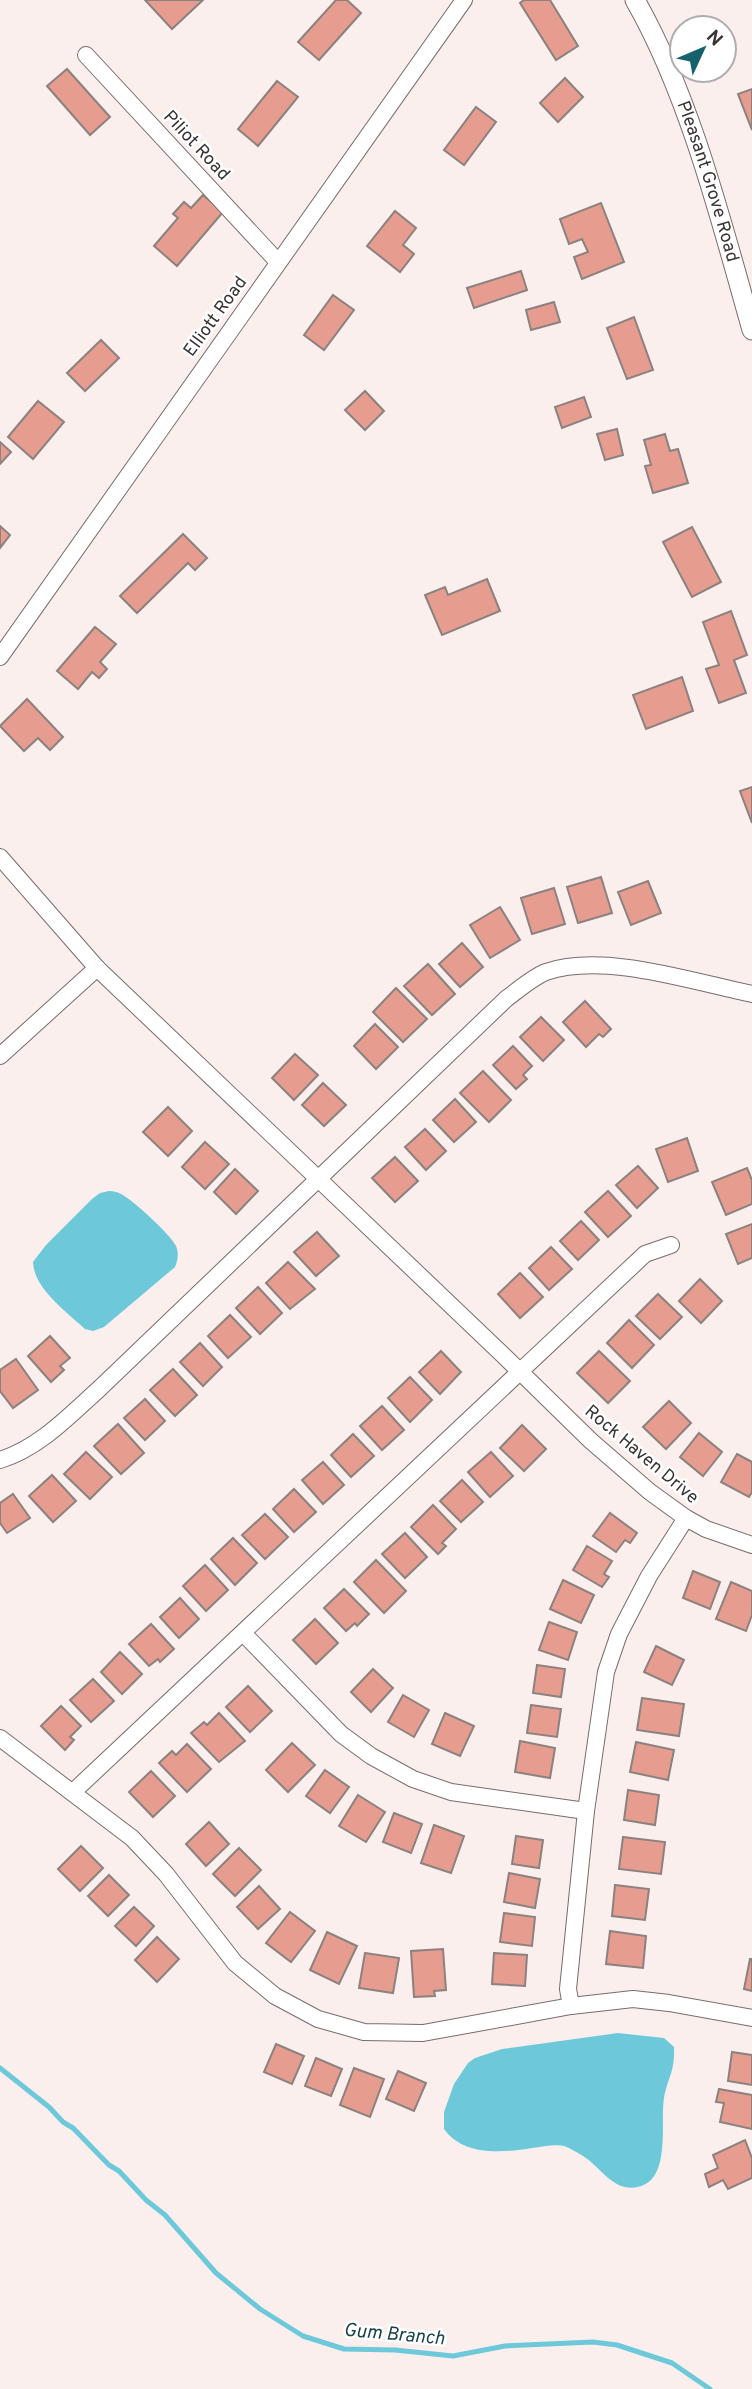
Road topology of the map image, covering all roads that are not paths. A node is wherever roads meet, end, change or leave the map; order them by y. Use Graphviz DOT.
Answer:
graph roads {
  1 [pos="464,0"];
  2 [pos="635,0"];
  3 [pos="86,55"];
  4 [pos="278,262"];
  5 [pos="752,330"];
  6 [pos="0,657"];
  7 [pos="0,857"];
  8 [pos="97,968"];
  9 [pos="752,994"];
  10 [pos="0,1056"];
  11 [pos="317,1178"];
  12 [pos="671,1245"];
  13 [pos="520,1371"];
  14 [pos="0,1460"];
  15 [pos="686,1518"];
  16 [pos="752,1545"];
  17 [pos="243,1633"];
  18 [pos="0,1738"];
  19 [pos="74,1792"];
  20 [pos="586,1811"];
  21 [pos="571,2006"];
  22 [pos="752,2018"];
  1 -- 4 [label="street, Elliott Road"];
  2 -- 5 [label="street, Pleasant Grove Road"];
  3 -- 4 [label="street, Piliot Road"];
  4 -- 6 [label="street, Elliott Road"];
  7 -- 8 [label="street, Rock Haven Drive"];
  8 -- 10 [label="street"];
  8 -- 11 [label="street, Rock Haven Drive"];
  9 -- 11 [label="street"];
  11 -- 13 [label="street, Rock Haven Drive"];
  11 -- 14 [label="street"];
  12 -- 13 [label="street"];
  13 -- 15 [label="street, Rock Haven Drive"];
  13 -- 17 [label="street"];
  15 -- 16 [label="street, Rock Haven Drive"];
  15 -- 20 [label="street"];
  17 -- 19 [label="street"];
  17 -- 20 [label="street"];
  18 -- 19 [label="street"];
  19 -- 21 [label="street"];
  20 -- 21 [label="street"];
  21 -- 22 [label="street"];
}
